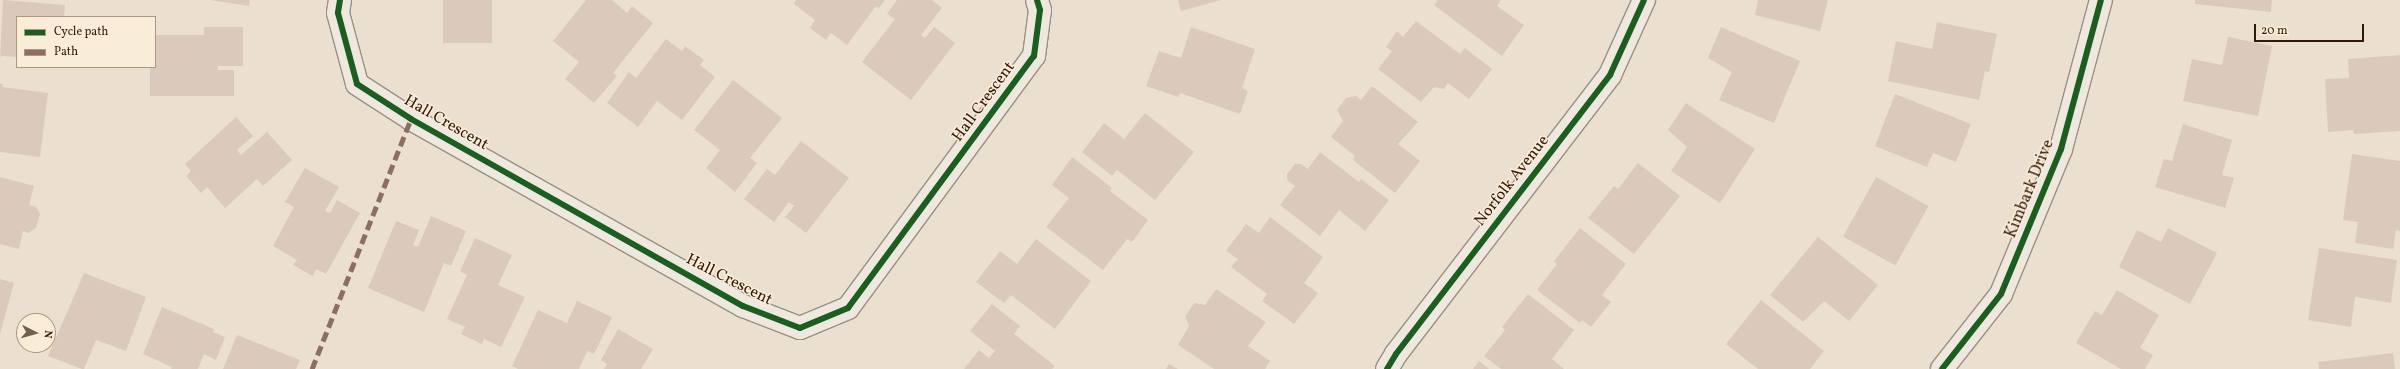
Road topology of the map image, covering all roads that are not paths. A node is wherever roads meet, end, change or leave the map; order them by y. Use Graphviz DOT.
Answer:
graph roads {
  1 [pos="340,0"];
  2 [pos="1036,0"];
  3 [pos="1644,0"];
  4 [pos="2102,0"];
  5 [pos="1387,369"];
  6 [pos="1942,369"];
  1 -- 2 [label="street, Hall Crescent"];
  3 -- 5 [label="street, Norfolk Avenue"];
  4 -- 6 [label="street, Kimbark Drive"];
}
